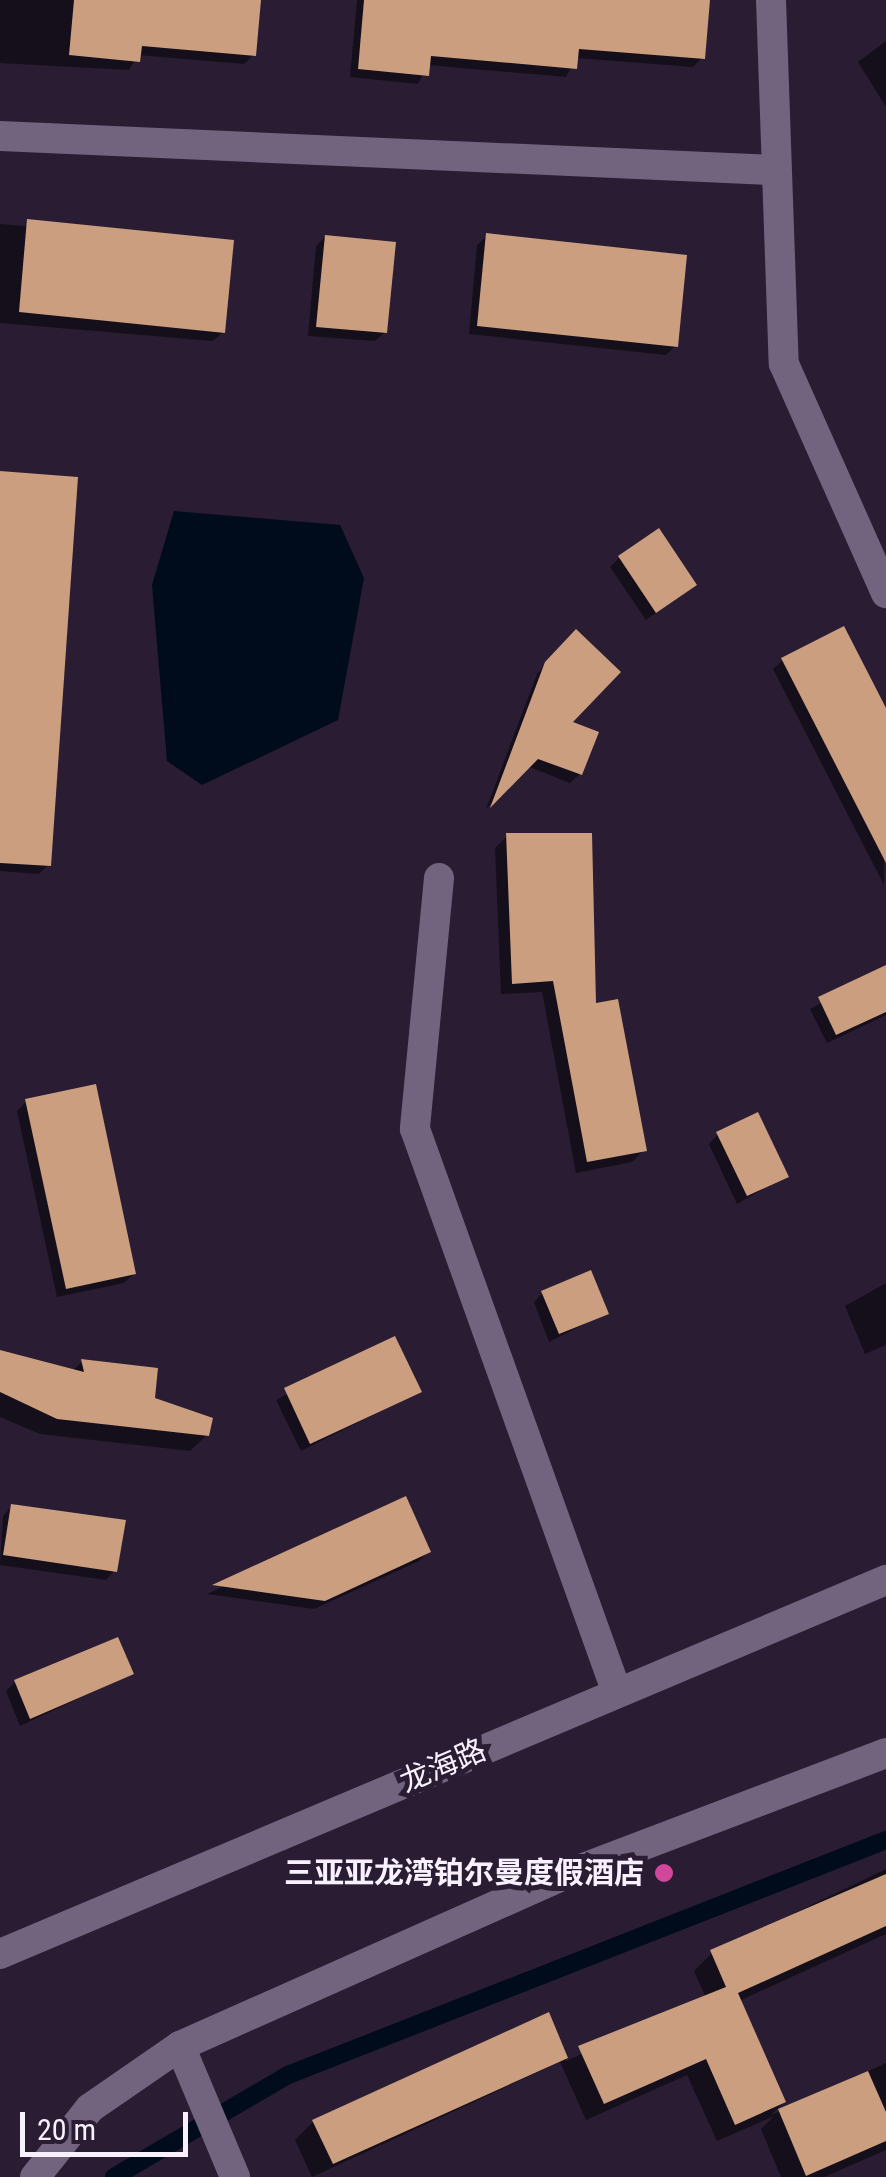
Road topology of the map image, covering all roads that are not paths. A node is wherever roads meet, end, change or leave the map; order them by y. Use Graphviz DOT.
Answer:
graph roads {
  1 [pos="771,0"];
  2 [pos="0,136"];
  3 [pos="772,170"];
  4 [pos="886,592"];
  5 [pos="440,878"];
  6 [pos="886,1580"];
  7 [pos="617,1693"];
  8 [pos="886,1752"];
  9 [pos="0,1954"];
  10 [pos="180,2046"];
  11 [pos="34,2177"];
  12 [pos="234,2177"];
  1 -- 3 [label="street"];
  2 -- 3 [label="street"];
  3 -- 4 [label="street"];
  5 -- 7 [label="street"];
  6 -- 7 [label="street, 龙海路"];
  7 -- 9 [label="street, 龙海路"];
  8 -- 10 [label="street"];
  10 -- 11 [label="street"];
  10 -- 12 [label="street"];
}
